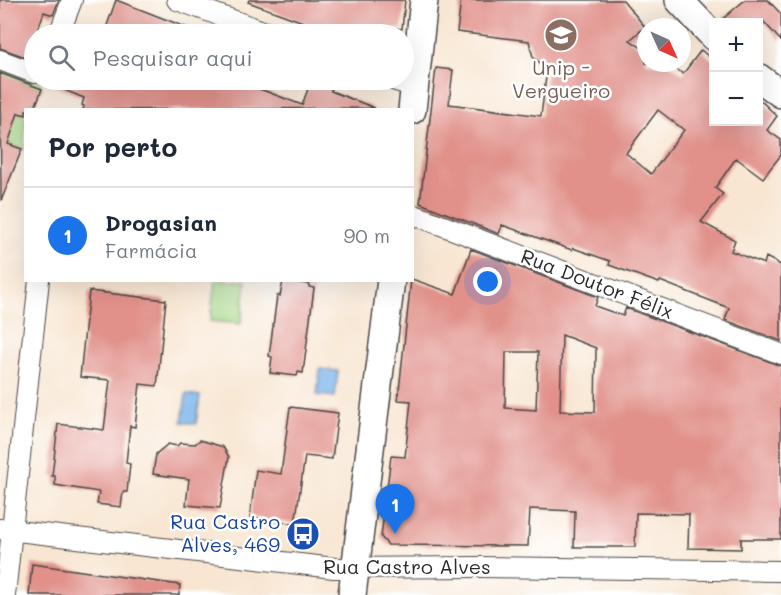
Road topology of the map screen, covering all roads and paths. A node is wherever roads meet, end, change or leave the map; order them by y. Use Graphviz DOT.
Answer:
graph roads {
  1 [pos="72,0"];
  2 [pos="177,0"];
  3 [pos="424,0"];
  4 [pos="679,0"];
  5 [pos="63,24"];
  6 [pos="243,24"];
  7 [pos="709,32"];
  8 [pos="414,51"];
  9 [pos="0,60"];
  10 [pos="24,69"];
  11 [pos="763,80"];
  12 [pos="781,94"];
  13 [pos="414,215"];
  14 [pos="39,282"];
  15 [pos="391,282"];
  16 [pos="781,354"];
  17 [pos="6,530"];
  18 [pos="357,568"];
  19 [pos="781,571"];
  20 [pos="5,595"];
  21 [pos="352,595"];
  1 -- 5 [label="street"];
  2 -- 6 [label="street"];
  3 -- 8 [label="street"];
  4 -- 7 [label="street"];
  9 -- 10 [label="street"];
  11 -- 12 [label="street"];
  13 -- 16 [label="street, Rua Doutor Félix"];
  14 -- 17 [label="street"];
  15 -- 18 [label="street"];
  17 -- 18 [label="street, Rua Castro Alves"];
  17 -- 20 [label="street"];
  18 -- 19 [label="street, Rua Castro Alves"];
  18 -- 21 [label="street"];
}
